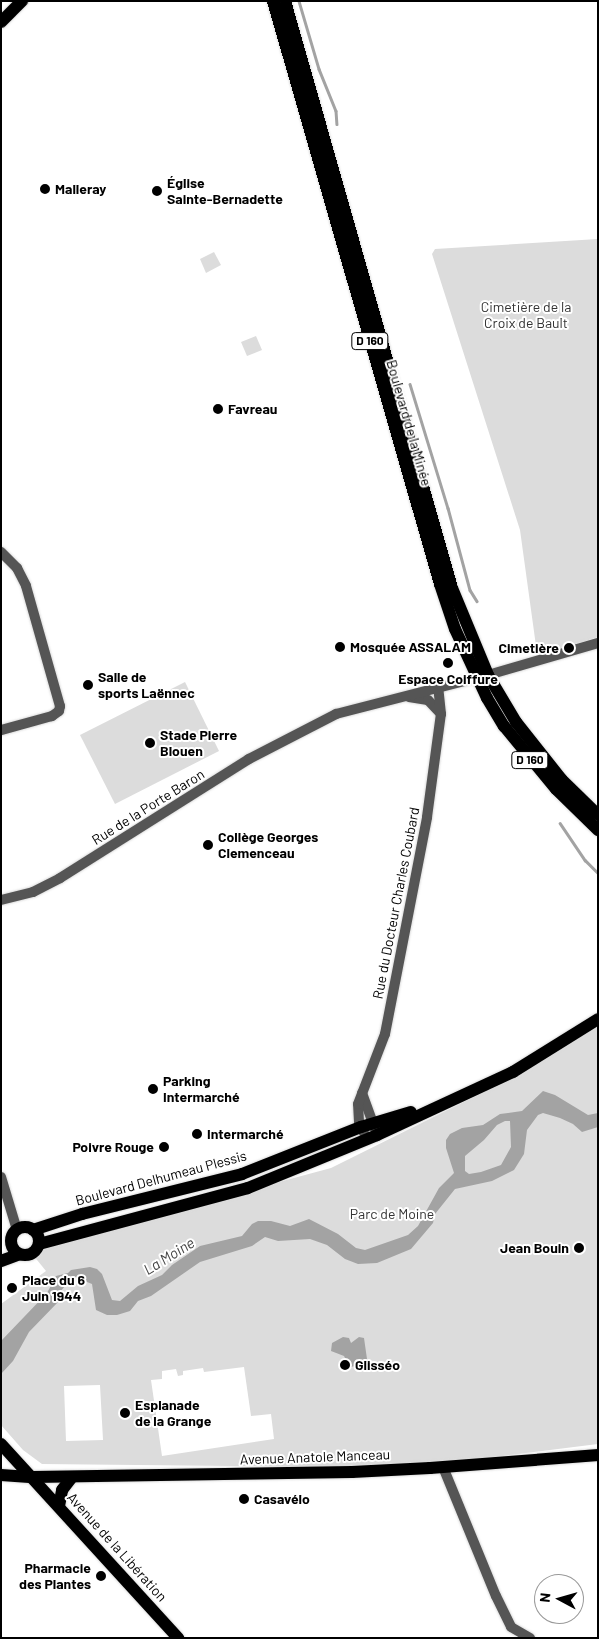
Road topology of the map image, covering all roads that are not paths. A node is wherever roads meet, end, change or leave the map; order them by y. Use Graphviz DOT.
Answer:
graph roads {
  1 [pos="22,1"];
  2 [pos="273,1"];
  3 [pos="285,1"];
  4 [pos="1,22"];
  5 [pos="1,552"];
  6 [pos="598,643"];
  7 [pos="482,676"];
  8 [pos="438,686"];
  9 [pos="402,695"];
  10 [pos="441,714"];
  11 [pos="1,730"];
  12 [pos="598,815"];
  13 [pos="598,830"];
  14 [pos="1,900"];
  15 [pos="598,1019"];
  16 [pos="438,1105"];
  17 [pos="371,1121"];
  18 [pos="372,1137"];
  19 [pos="1,1177"];
  20 [pos="33,1230"];
  21 [pos="10,1239"];
  22 [pos="39,1244"];
  23 [pos="20,1254"];
  24 [pos="1,1261"];
  25 [pos="1,1444"];
  26 [pos="598,1455"];
  27 [pos="443,1467"];
  28 [pos="1,1476"];
  29 [pos="33,1477"];
  30 [pos="72,1477"];
  31 [pos="1,1483"];
  32 [pos="59,1506"];
  33 [pos="178,1638"];
  34 [pos="530,1638"];
  1 -- 4 [label="main road"];
  2 -- 7 [label="main road, Boulevard de la Minée / D 160"];
  3 -- 7 [label="main road, Boulevard de la Minée / D 160"];
  5 -- 11 [label="street"];
  6 -- 7 [label="street, Rue de la Porte Baron"];
  7 -- 8 [label="street, Rue de la Porte Baron"];
  7 -- 12 [label="main road, D 160"];
  7 -- 13 [label="main road, D 160"];
  8 -- 9 [label="street, Rue de la Porte Baron"];
  8 -- 10 [label="street, Rue du Docteur Charles Coubard"];
  9 -- 10 [label="street"];
  9 -- 14 [label="street, Rue de la Porte Baron"];
  10 -- 17 [label="street, Rue du Docteur Charles Coubard"];
  15 -- 16 [label="main road, Boulevard Delhumeau Plessis"];
  16 -- 17 [label="main road, Boulevard Delhumeau Plessis"];
  16 -- 18 [label="main road, Boulevard Delhumeau Plessis"];
  17 -- 18 [label="street, Rue du Docteur Charles Coubard"];
  17 -- 20 [label="main road, Boulevard Delhumeau Plessis"];
  18 -- 22 [label="main road, Boulevard Delhumeau Plessis"];
  19 -- 21 [label="street"];
  20 -- 21 [label="main road"];
  20 -- 22 [label="main road"];
  21 -- 23 [label="main road"];
  22 -- 23 [label="main road"];
  23 -- 24 [label="main road"];
  25 -- 29 [label="main road, Avenue de la Libération"];
  26 -- 27 [label="main road, Avenue Anatole Manceau"];
  27 -- 30 [label="main road, Avenue Anatole Manceau"];
  27 -- 34 [label="street"];
  28 -- 29 [label="main road"];
  29 -- 30 [label="main road, Avenue Anatole Manceau"];
  29 -- 31 [label="main road"];
  29 -- 32 [label="main road, Avenue de la Libération"];
  30 -- 32 [label="main road"];
  32 -- 33 [label="main road, Avenue de la Libération"];
}
